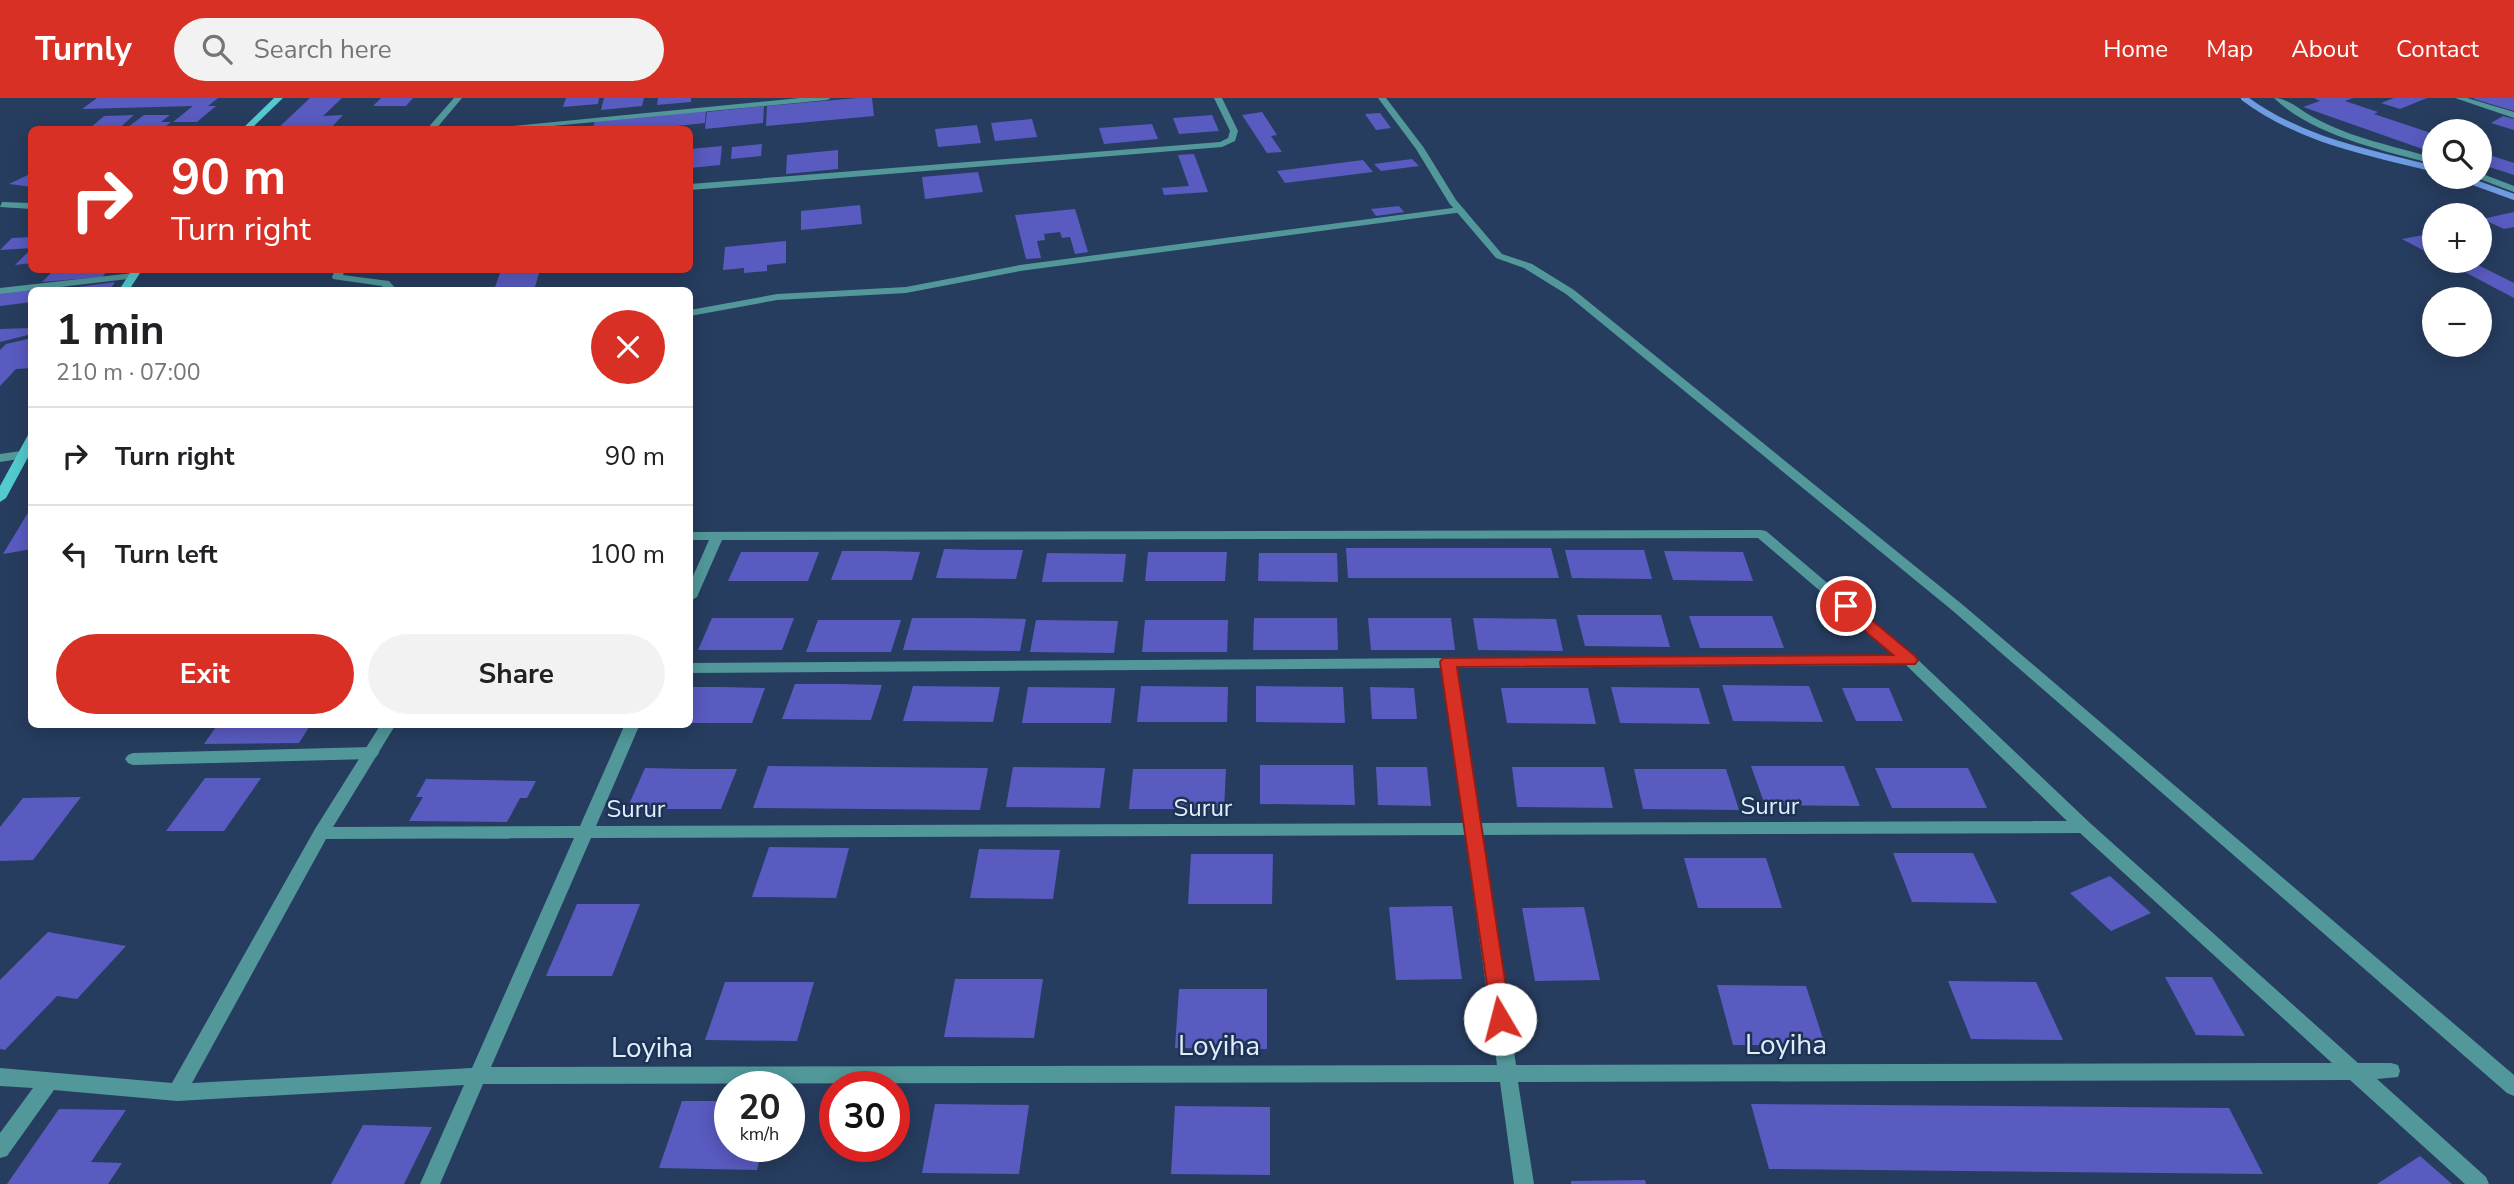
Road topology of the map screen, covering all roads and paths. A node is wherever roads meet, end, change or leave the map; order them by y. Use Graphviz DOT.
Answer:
graph roads {
  1 [pos="279,98"];
  2 [pos="458,98"];
  3 [pos="827,98"];
  4 [pos="1218,98"];
  5 [pos="1382,98"];
  6 [pos="2278,98"];
  7 [pos="2459,98"];
  8 [pos="2514,115"];
  9 [pos="249,126"];
  10 [pos="434,126"];
  11 [pos="521,126"];
  12 [pos="2422,157"];
  13 [pos="2492,181"];
  14 [pos="693,187"];
  15 [pos="2514,189"];
  16 [pos="2,205"];
  17 [pos="28,206"];
  18 [pos="1460,210"];
  19 [pos="135,273"];
  20 [pos="339,273"];
  21 [pos="28,287"];
  22 [pos="30,287"];
  23 [pos="389,287"];
  24 [pos="0,291"];
  25 [pos="693,312"];
  26 [pos="28,444"];
  27 [pos="21,455"];
  28 [pos="0,458"];
  29 [pos="0,498"];
  30 [pos="693,536"];
  31 [pos="717,536"];
  32 [pos="693,590"];
  33 [pos="1910,660"];
  34 [pos="1448,662"];
  35 [pos="693,668"];
  36 [pos="387,728"];
  37 [pos="631,728"];
  38 [pos="371,753"];
  39 [pos="133,759"];
  40 [pos="2084,827"];
  41 [pos="1473,830"];
  42 [pos="587,832"];
  43 [pos="321,833"];
  44 [pos="2391,1071"];
  45 [pos="2354,1072"];
  46 [pos="1508,1074"];
  47 [pos="478,1076"];
  48 [pos="0,1077"];
  49 [pos="48,1083"];
  50 [pos="2514,1087"];
  51 [pos="177,1093"];
  52 [pos="0,1149"];
  53 [pos="430,1184"];
  54 [pos="1524,1184"];
  55 [pos="2479,1184"];
  1 -- 9 [label="main road"];
  2 -- 10 [label="street"];
  3 -- 11 [label="street"];
  4 -- 14 [label="street"];
  5 -- 18 [label="street"];
  6 -- 12 [label="street"];
  7 -- 8 [label="street"];
  13 -- 15 [label="street"];
  16 -- 17 [label="street"];
  18 -- 25 [label="street"];
  18 -- 50 [label="street"];
  19 -- 22 [label="street"];
  20 -- 23 [label="street"];
  21 -- 24 [label="street"];
  26 -- 27 [label="main road"];
  27 -- 28 [label="street"];
  27 -- 29 [label="main road"];
  30 -- 31 [label="street"];
  31 -- 32 [label="street"];
  31 -- 33 [label="street"];
  33 -- 34 [label="street"];
  33 -- 40 [label="street"];
  34 -- 35 [label="street"];
  34 -- 41 [label="street"];
  36 -- 38 [label="street"];
  37 -- 42 [label="street"];
  38 -- 39 [label="street"];
  38 -- 43 [label="street"];
  40 -- 41 [label="street, Surur"];
  40 -- 45 [label="street"];
  41 -- 42 [label="street, Surur"];
  41 -- 46 [label="street"];
  42 -- 43 [label="street, Surur"];
  42 -- 47 [label="street"];
  43 -- 51 [label="street"];
  44 -- 45 [label="street, Loyiha"];
  45 -- 46 [label="street, Loyiha"];
  45 -- 55 [label="street"];
  46 -- 47 [label="street, Loyiha"];
  46 -- 54 [label="street"];
  47 -- 51 [label="street, Loyiha"];
  47 -- 53 [label="street"];
  48 -- 49 [label="street, Loyiha"];
  49 -- 51 [label="street, Loyiha"];
  49 -- 52 [label="street"];
}
